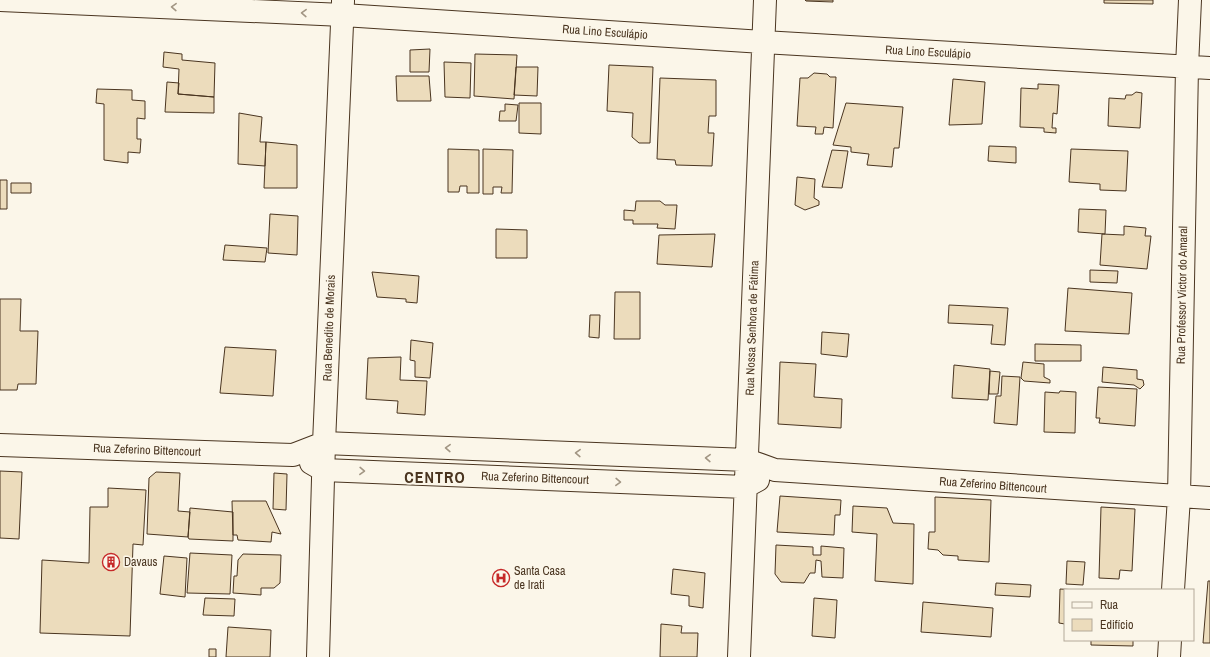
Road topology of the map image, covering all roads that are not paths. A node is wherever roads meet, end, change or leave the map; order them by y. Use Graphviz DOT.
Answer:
graph roads {
  1 [pos="0,0"];
  2 [pos="765,0"];
  3 [pos="1190,0"];
  4 [pos="343,7"];
  5 [pos="763,42"];
  6 [pos="1187,67"];
  7 [pos="1210,68"];
  8 [pos="324,443"];
  9 [pos="0,446"];
  10 [pos="293,455"];
  11 [pos="746,460"];
  12 [pos="324,470"];
  13 [pos="776,470"];
  14 [pos="745,487"];
  15 [pos="1179,497"];
  16 [pos="1210,498"];
  17 [pos="1173,589"];
  18 [pos="1170,641"];
  19 [pos="318,657"];
  20 [pos="739,657"];
  21 [pos="1169,657"];
  4 -- 1 [label="street, Rua Lino Esculápio, one-way"];
  2 -- 5 [label="street, Rua Nossa Senhora de Fátima"];
  3 -- 6 [label="street, Rua Professor Victor do Amaral"];
  4 -- 5 [label="street, Rua Lino Esculápio"];
  4 -- 8 [label="street, Rua Benedito de Morais"];
  5 -- 6 [label="street, Rua Lino Esculápio"];
  5 -- 11 [label="street, Rua Nossa Senhora de Fátima"];
  6 -- 7 [label="street, Rua Lino Esculápio"];
  6 -- 15 [label="street, Rua Professor Victor do Amaral"];
  8 -- 10 [label="street, Rua Zeferino Bittencourt"];
  11 -- 8 [label="street, Rua Zeferino Bittencourt, one-way"];
  8 -- 12 [label="street, Rua Benedito de Morais"];
  9 -- 10 [label="street, Rua Zeferino Bittencourt"];
  10 -- 12 [label="street, Rua Zeferino Bittencourt"];
  11 -- 13 [label="street, Rua Zeferino Bittencourt"];
  11 -- 14 [label="street, Rua Nossa Senhora de Fátima"];
  12 -- 14 [label="street, Rua Zeferino Bittencourt, one-way"];
  12 -- 19 [label="street, Rua Benedito de Morais"];
  13 -- 14 [label="street"];
  13 -- 15 [label="street, Rua Zeferino Bittencourt"];
  14 -- 20 [label="street, Rua Nossa Senhora de Fátima"];
  15 -- 16 [label="street, Rua Zeferino Bittencourt"];
  15 -- 17 [label="street, Rua Professor Victor do Amaral"];
  18 -- 21 [label="street"];
}
